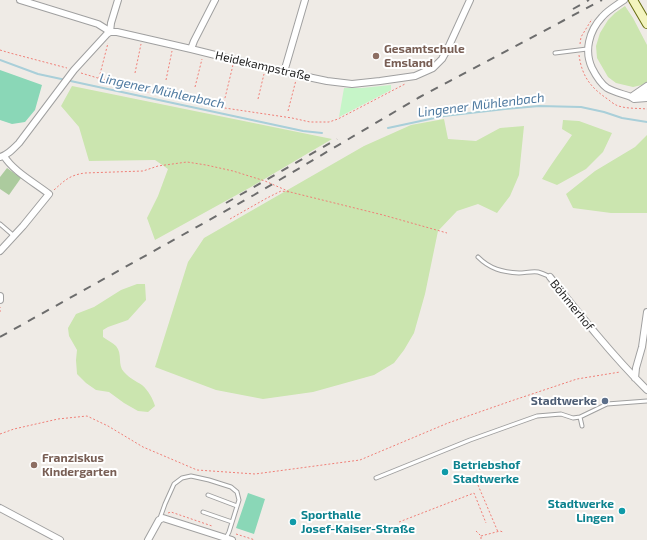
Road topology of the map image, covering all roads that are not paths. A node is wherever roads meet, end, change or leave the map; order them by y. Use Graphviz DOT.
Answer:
graph roads {
  1 [pos="20,0"];
  2 [pos="118,0"];
  3 [pos="215,0"];
  4 [pos="305,0"];
  5 [pos="470,0"];
  6 [pos="624,0"];
  7 [pos="633,0"];
  8 [pos="647,24"];
  9 [pos="108,34"];
  10 [pos="191,48"];
  11 [pos="587,49"];
  12 [pos="555,53"];
  13 [pos="284,72"];
  14 [pos="647,86"];
  15 [pos="647,92"];
  16 [pos="631,96"];
  17 [pos="647,98"];
  18 [pos="2,156"];
  19 [pos="0,224"];
  20 [pos="14,236"];
  21 [pos="0,251"];
  22 [pos="478,257"];
  23 [pos="550,277"];
  24 [pos="0,296"];
  25 [pos="0,300"];
  26 [pos="647,312"];
  27 [pos="635,378"];
  28 [pos="647,390"];
  29 [pos="647,401"];
  30 [pos="580,417"];
  31 [pos="582,426"];
  32 [pos="376,478"];
  33 [pos="208,495"];
  34 [pos="237,506"];
  35 [pos="0,508"];
  36 [pos="203,512"];
  37 [pos="160,518"];
  38 [pos="232,522"];
  39 [pos="52,538"];
  40 [pos="229,539"];
  41 [pos="60,540"];
  42 [pos="148,540"];
  1 -- 9 [label="street, Heidekampstraße"];
  2 -- 9 [label="street"];
  3 -- 10 [label="street"];
  4 -- 13 [label="street"];
  5 -- 13 [label="street, Heidekampstraße"];
  6 -- 11 [label="street"];
  7 -- 8 [label="main road"];
  9 -- 10 [label="street, Heidekampstraße"];
  9 -- 18 [label="street"];
  10 -- 13 [label="street, Heidekampstraße"];
  11 -- 12 [label="lane"];
  11 -- 16 [label="street"];
  14 -- 16 [label="street"];
  15 -- 16 [label="street"];
  16 -- 17 [label="street"];
  18 -- 20 [label="street"];
  19 -- 20 [label="lane"];
  20 -- 21 [label="street"];
  22 -- 23 [label="lane, Böhmerhof"];
  23 -- 27 [label="street, Böhmerhof"];
  24 -- 25 [label="street"];
  26 -- 27 [label="street"];
  27 -- 28 [label="street, Böhmerhof"];
  29 -- 30 [label="lane"];
  30 -- 31 [label="lane"];
  30 -- 32 [label="lane"];
  33 -- 34 [label="lane"];
  34 -- 37 [label="lane"];
  34 -- 38 [label="lane"];
  35 -- 39 [label="street"];
  36 -- 38 [label="lane"];
  37 -- 40 [label="street"];
  37 -- 42 [label="street"];
  38 -- 40 [label="lane"];
  39 -- 41 [label="street"];
}
